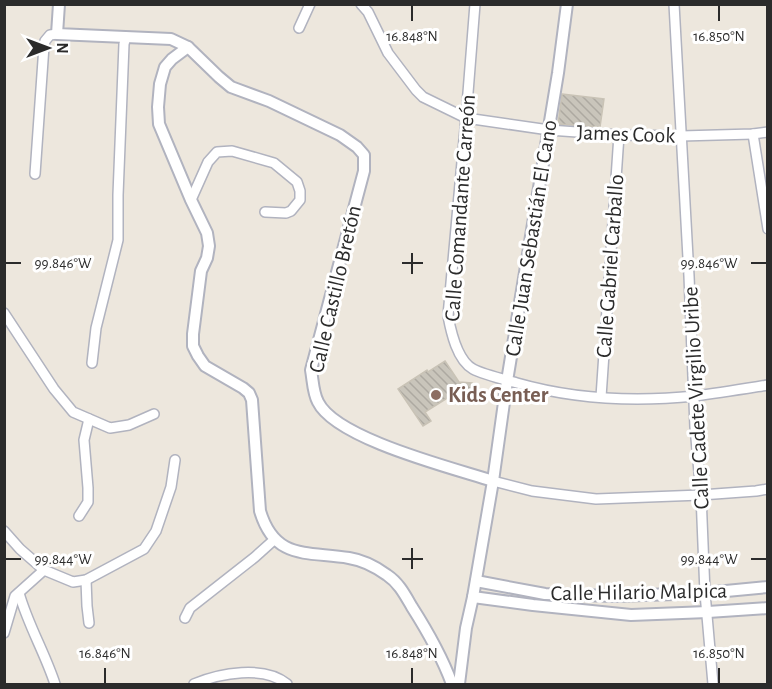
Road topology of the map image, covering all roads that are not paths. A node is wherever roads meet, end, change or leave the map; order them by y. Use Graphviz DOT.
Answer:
graph roads {
  1 [pos="59,4"];
  2 [pos="310,4"];
  3 [pos="361,4"];
  4 [pos="475,4"];
  5 [pos="567,4"];
  6 [pos="674,4"];
  7 [pos="299,28"];
  8 [pos="57,34"];
  9 [pos="126,37"];
  10 [pos="188,47"];
  11 [pos="466,118"];
  12 [pos="549,130"];
  13 [pos="768,132"];
  14 [pos="753,134"];
  15 [pos="619,135"];
  16 [pos="681,136"];
  17 [pos="35,174"];
  18 [pos="191,200"];
  19 [pos="265,212"];
  20 [pos="768,229"];
  21 [pos="4,313"];
  22 [pos="92,363"];
  23 [pos="507,381"];
  24 [pos="768,385"];
  25 [pos="694,396"];
  26 [pos="601,397"];
  27 [pos="154,414"];
  28 [pos="89,419"];
  29 [pos="175,460"];
  30 [pos="493,481"];
  31 [pos="768,489"];
  32 [pos="701,495"];
  33 [pos="79,516"];
  34 [pos="5,531"];
  35 [pos="275,539"];
  36 [pos="45,570"];
  37 [pos="86,580"];
  38 [pos="476,581"];
  39 [pos="768,587"];
  40 [pos="20,593"];
  41 [pos="705,593"];
  42 [pos="473,597"];
  43 [pos="768,608"];
  44 [pos="708,612"];
  45 [pos="185,618"];
  46 [pos="89,623"];
  47 [pos="4,633"];
  48 [pos="55,684"];
  49 [pos="194,684"];
  50 [pos="287,684"];
  51 [pos="452,684"];
  52 [pos="459,684"];
  53 [pos="713,684"];
  1 -- 8 [label="street"];
  2 -- 7 [label="street"];
  3 -- 11 [label="street, James Cook"];
  4 -- 11 [label="street, Calle Comandante Carreón"];
  5 -- 12 [label="street, Calle Juan Sebastián El Cano"];
  6 -- 16 [label="street, Calle Cadete Virgilio Uribe"];
  8 -- 9 [label="street, Calle Castillo Bretón"];
  8 -- 17 [label="street"];
  9 -- 10 [label="street, Calle Castillo Bretón"];
  9 -- 22 [label="street"];
  10 -- 18 [label="street"];
  10 -- 30 [label="street, Calle Castillo Bretón"];
  11 -- 12 [label="street, James Cook"];
  11 -- 23 [label="street, Calle Comandante Carreón"];
  12 -- 15 [label="street, James Cook"];
  12 -- 23 [label="street, Calle Juan Sebastián El Cano"];
  13 -- 14 [label="street, James Cook"];
  14 -- 16 [label="street, James Cook"];
  14 -- 20 [label="street"];
  15 -- 16 [label="street, James Cook"];
  15 -- 26 [label="street, Calle Gabriel Carballo"];
  16 -- 25 [label="street, Calle Cadete Virgilio Uribe"];
  18 -- 19 [label="street"];
  18 -- 35 [label="street"];
  21 -- 28 [label="street"];
  23 -- 26 [label="street, Calle Comandante Carreón"];
  23 -- 30 [label="street, Calle Juan Sebastián El Cano"];
  24 -- 25 [label="street, Calle Comandante Carreón"];
  25 -- 26 [label="street, Calle Comandante Carreón"];
  25 -- 32 [label="street, Calle Cadete Virgilio Uribe"];
  27 -- 28 [label="street"];
  28 -- 33 [label="street"];
  29 -- 37 [label="street"];
  30 -- 32 [label="street, Calle Castillo Bretón"];
  30 -- 38 [label="street, Calle Juan Sebastián El Cano"];
  31 -- 32 [label="street, Calle Castillo Bretón"];
  32 -- 41 [label="street, Calle Cadete Virgilio Uribe"];
  34 -- 36 [label="street"];
  35 -- 45 [label="street"];
  35 -- 51 [label="street"];
  36 -- 37 [label="street"];
  36 -- 40 [label="street"];
  37 -- 46 [label="street"];
  38 -- 41 [label="street, Calle Hilario Malpica"];
  38 -- 42 [label="street, Calle Juan Sebastián El Cano"];
  39 -- 41 [label="street, Calle Hilario Malpica"];
  40 -- 47 [label="street"];
  40 -- 48 [label="street"];
  41 -- 44 [label="street, Calle Cadete Virgilio Uribe"];
  42 -- 44 [label="street, Calle Hilario Malpica"];
  42 -- 52 [label="street, Calle Juan Sebastián El Cano"];
  43 -- 44 [label="street, Calle Hilario Malpica"];
  44 -- 53 [label="street, Calle Cadete Virgilio Uribe"];
  49 -- 50 [label="street"];
}
